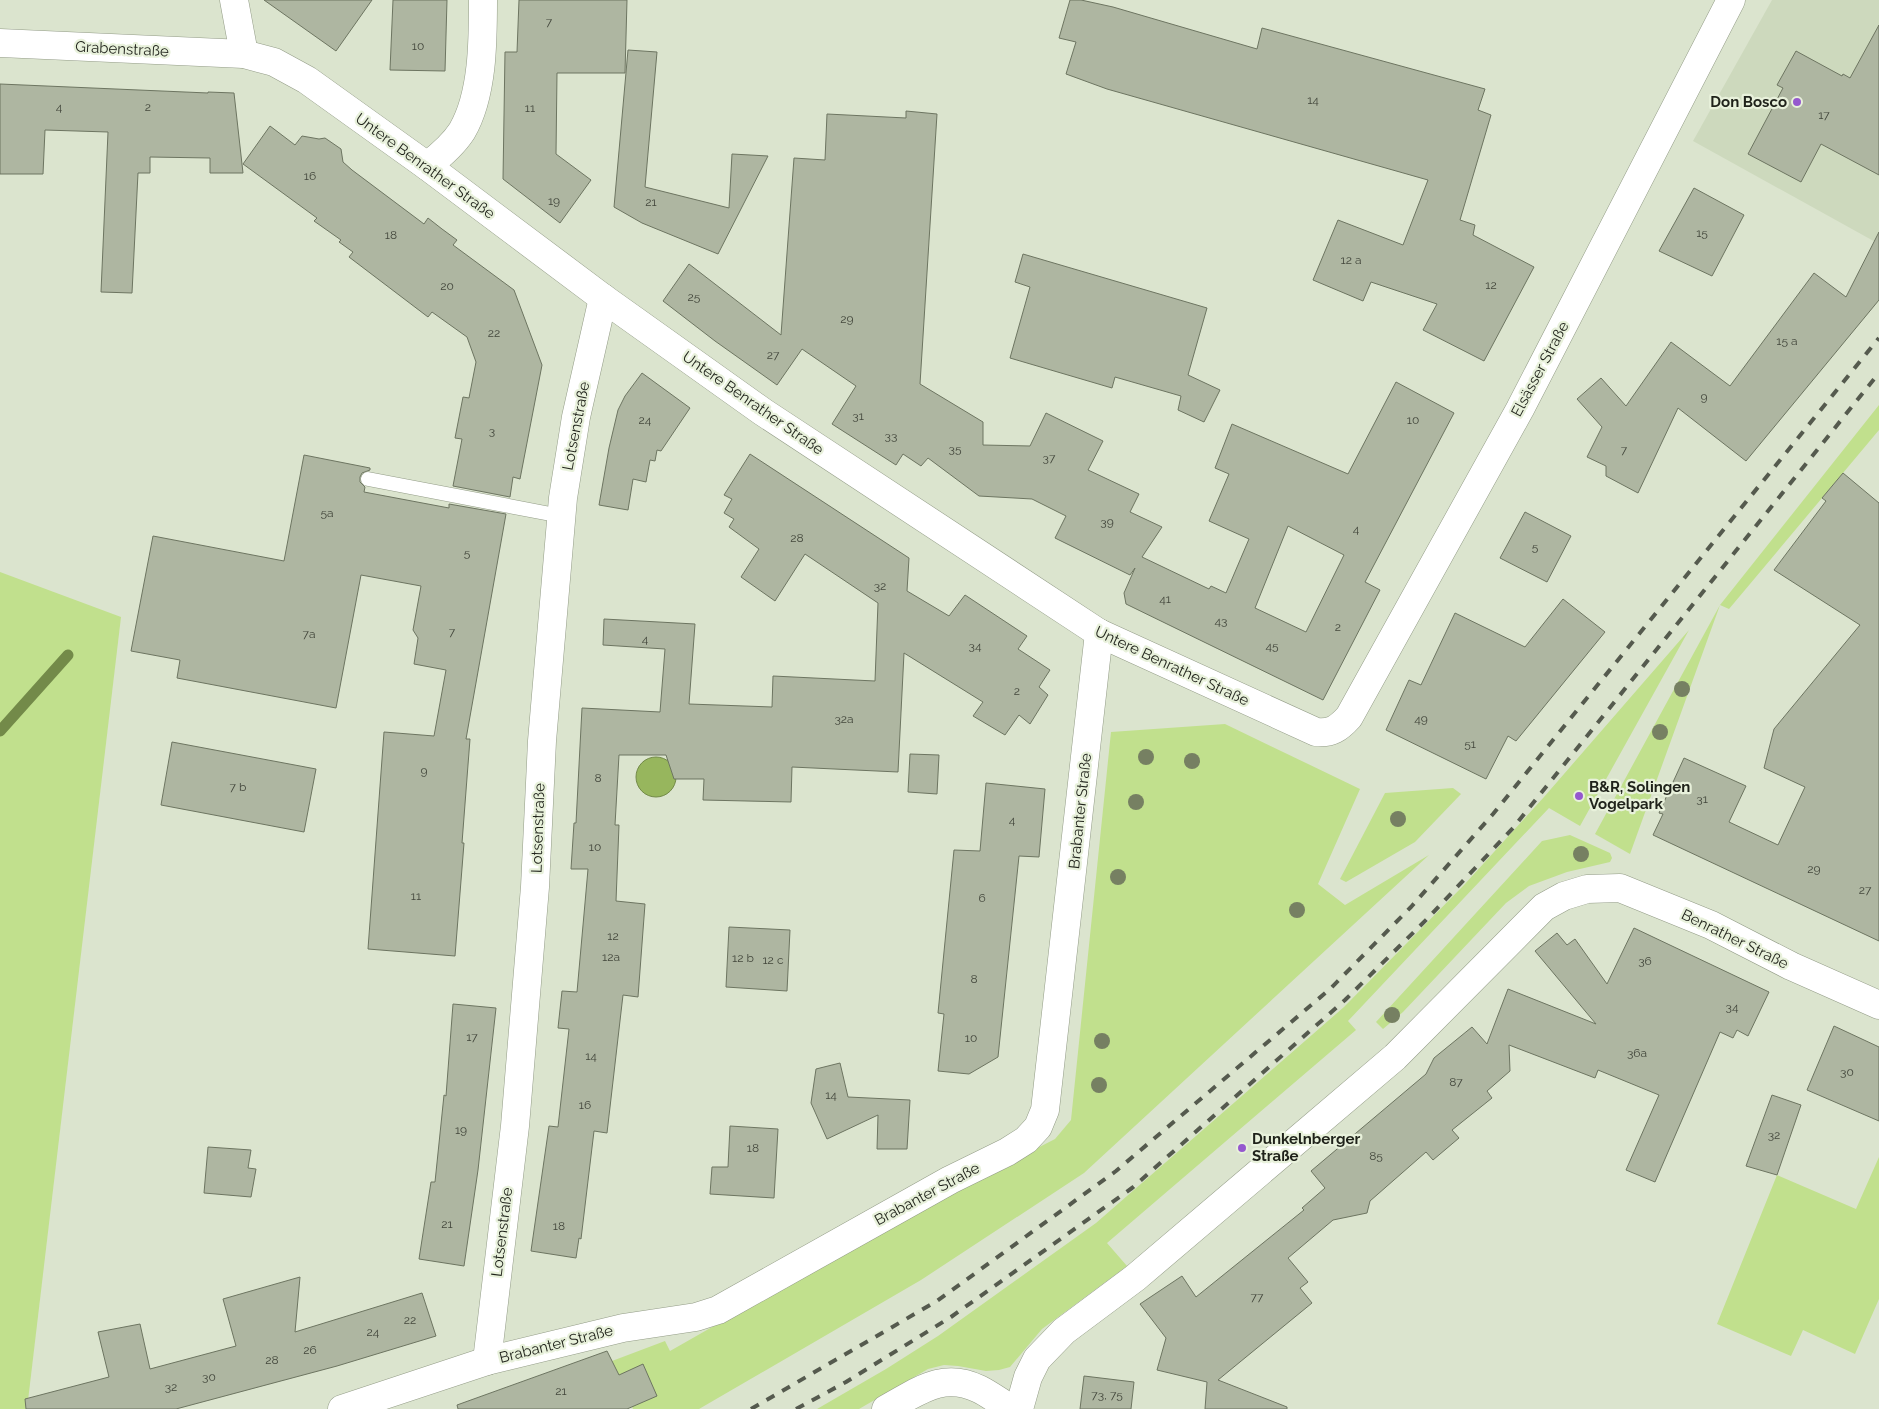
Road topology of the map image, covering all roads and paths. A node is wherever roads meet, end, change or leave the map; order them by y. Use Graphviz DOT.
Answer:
graph roads {
  1 [pos="234,0"];
  2 [pos="483,0"];
  3 [pos="1731,0"];
  4 [pos="0,43"];
  5 [pos="244,54"];
  6 [pos="427,166"];
  7 [pos="603,298"];
  8 [pos="368,479"];
  9 [pos="561,516"];
  10 [pos="1099,633"];
  11 [pos="1336,730"];
  12 [pos="1879,1004"];
  13 [pos="487,1361"];
  14 [pos="342,1409"];
  15 [pos="886,1409"];
  16 [pos="1012,1409"];
  17 [pos="1019,1409"];
  1 -- 5 [label="street"];
  2 -- 6 [label="street"];
  3 -- 11 [label="street, Elsässer Straße"];
  4 -- 5 [label="street, Grabenstraße"];
  5 -- 6 [label="street, Untere Benrather Straße"];
  6 -- 7 [label="street, Untere Benrather Straße"];
  7 -- 9 [label="street, Lotsenstraße"];
  7 -- 10 [label="street, Untere Benrather Straße"];
  8 -- 9 [label="lane"];
  9 -- 13 [label="street, Lotsenstraße"];
  10 -- 11 [label="street, Untere Benrather Straße"];
  10 -- 13 [label="street, Brabanter Straße"];
  12 -- 17 [label="street, Benrather Straße"];
  13 -- 14 [label="street, Brabanter Straße"];
  15 -- 16 [label="street"];
}
